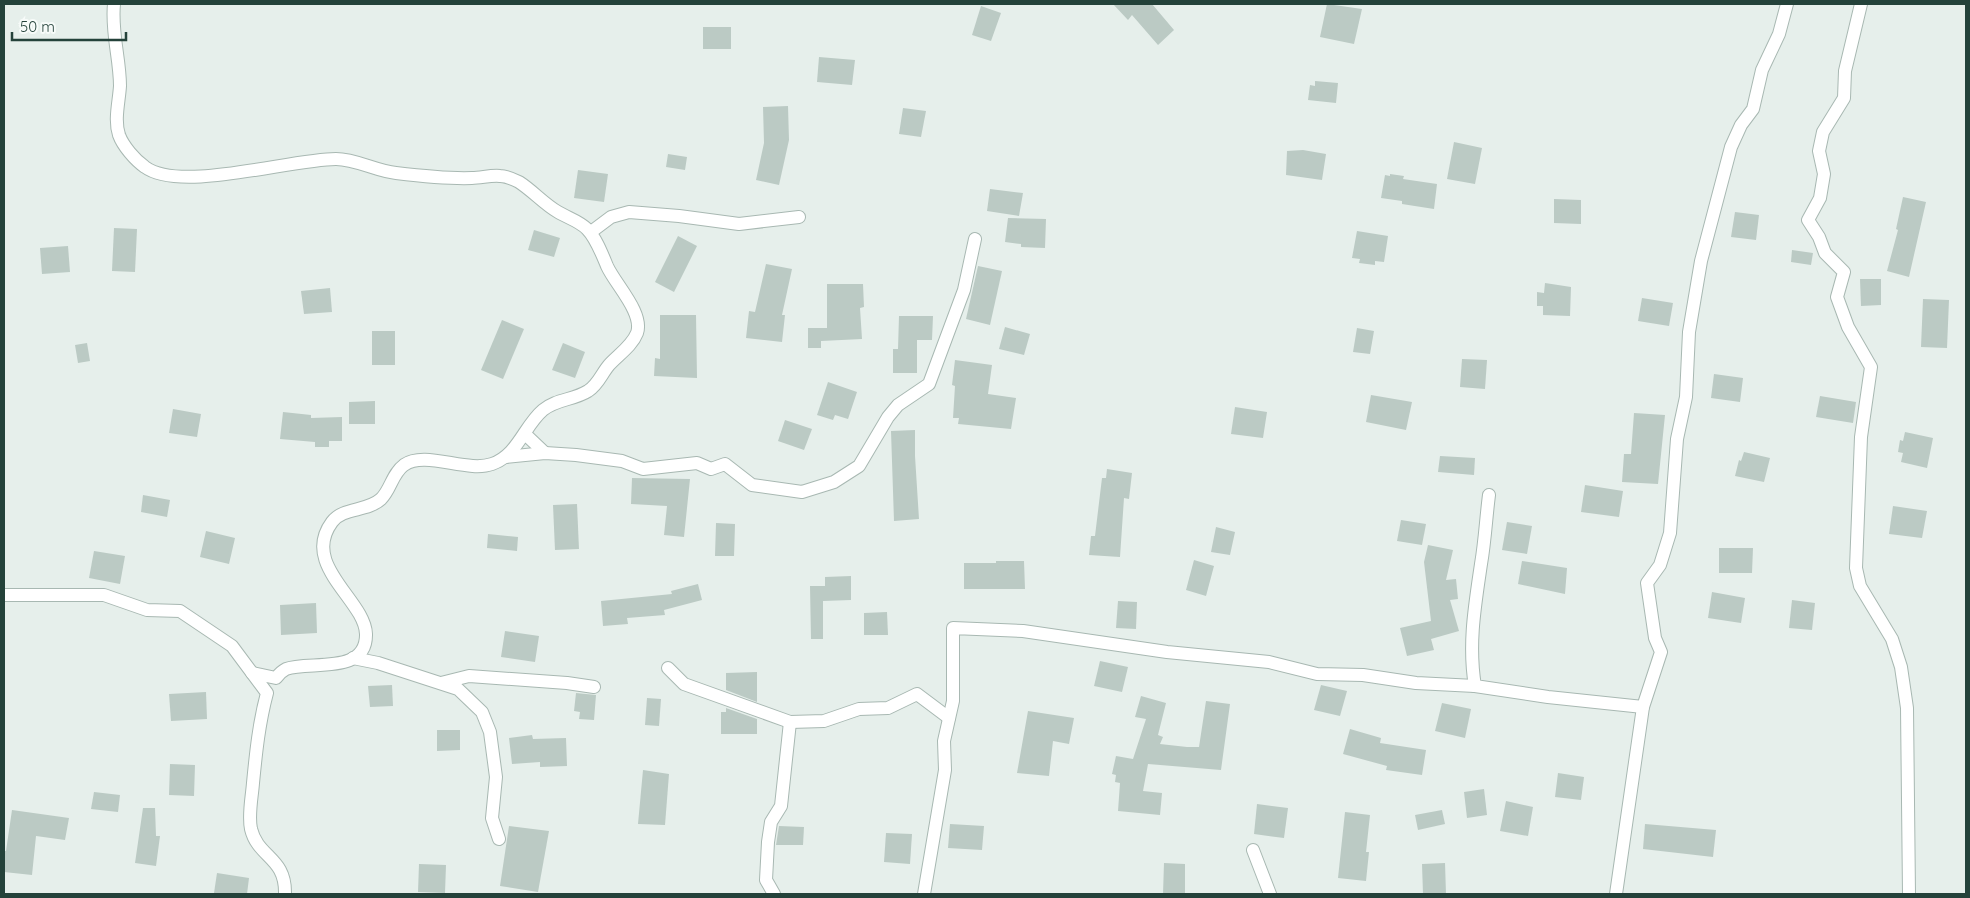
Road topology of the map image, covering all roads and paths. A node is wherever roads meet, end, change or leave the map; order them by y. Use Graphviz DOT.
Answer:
graph roads {
  1 [pos="114,4"];
  2 [pos="1787,4"];
  3 [pos="1861,4"];
  4 [pos="799,217"];
  5 [pos="591,232"];
  6 [pos="975,239"];
  7 [pos="525,434"];
  8 [pos="545,453"];
  9 [pos="506,457"];
  10 [pos="1489,495"];
  11 [pos="4,595"];
  12 [pos="353,658"];
  13 [pos="668,668"];
  14 [pos="252,673"];
  15 [pos="441,683"];
  16 [pos="1475,686"];
  17 [pos="594,687"];
  18 [pos="1643,707"];
  19 [pos="949,718"];
  20 [pos="790,722"];
  21 [pos="498,840"];
  22 [pos="1253,850"];
  23 [pos="285,894"];
  24 [pos="774,894"];
  25 [pos="924,894"];
  26 [pos="1270,894"];
  27 [pos="1616,894"];
  28 [pos="1909,894"];
  1 -- 5 [label="street"];
  2 -- 18 [label="street"];
  3 -- 28 [label="street"];
  4 -- 5 [label="street"];
  5 -- 7 [label="street"];
  6 -- 8 [label="street"];
  7 -- 8 [label="street"];
  7 -- 9 [label="street"];
  8 -- 9 [label="street"];
  9 -- 12 [label="street"];
  10 -- 16 [label="street"];
  11 -- 14 [label="street"];
  12 -- 14 [label="street"];
  12 -- 15 [label="street"];
  13 -- 20 [label="street"];
  14 -- 23 [label="street"];
  15 -- 17 [label="street"];
  15 -- 21 [label="street"];
  16 -- 18 [label="street"];
  16 -- 19 [label="street"];
  18 -- 27 [label="street"];
  19 -- 20 [label="street"];
  19 -- 25 [label="street"];
  20 -- 24 [label="street"];
  22 -- 26 [label="street"];
}
